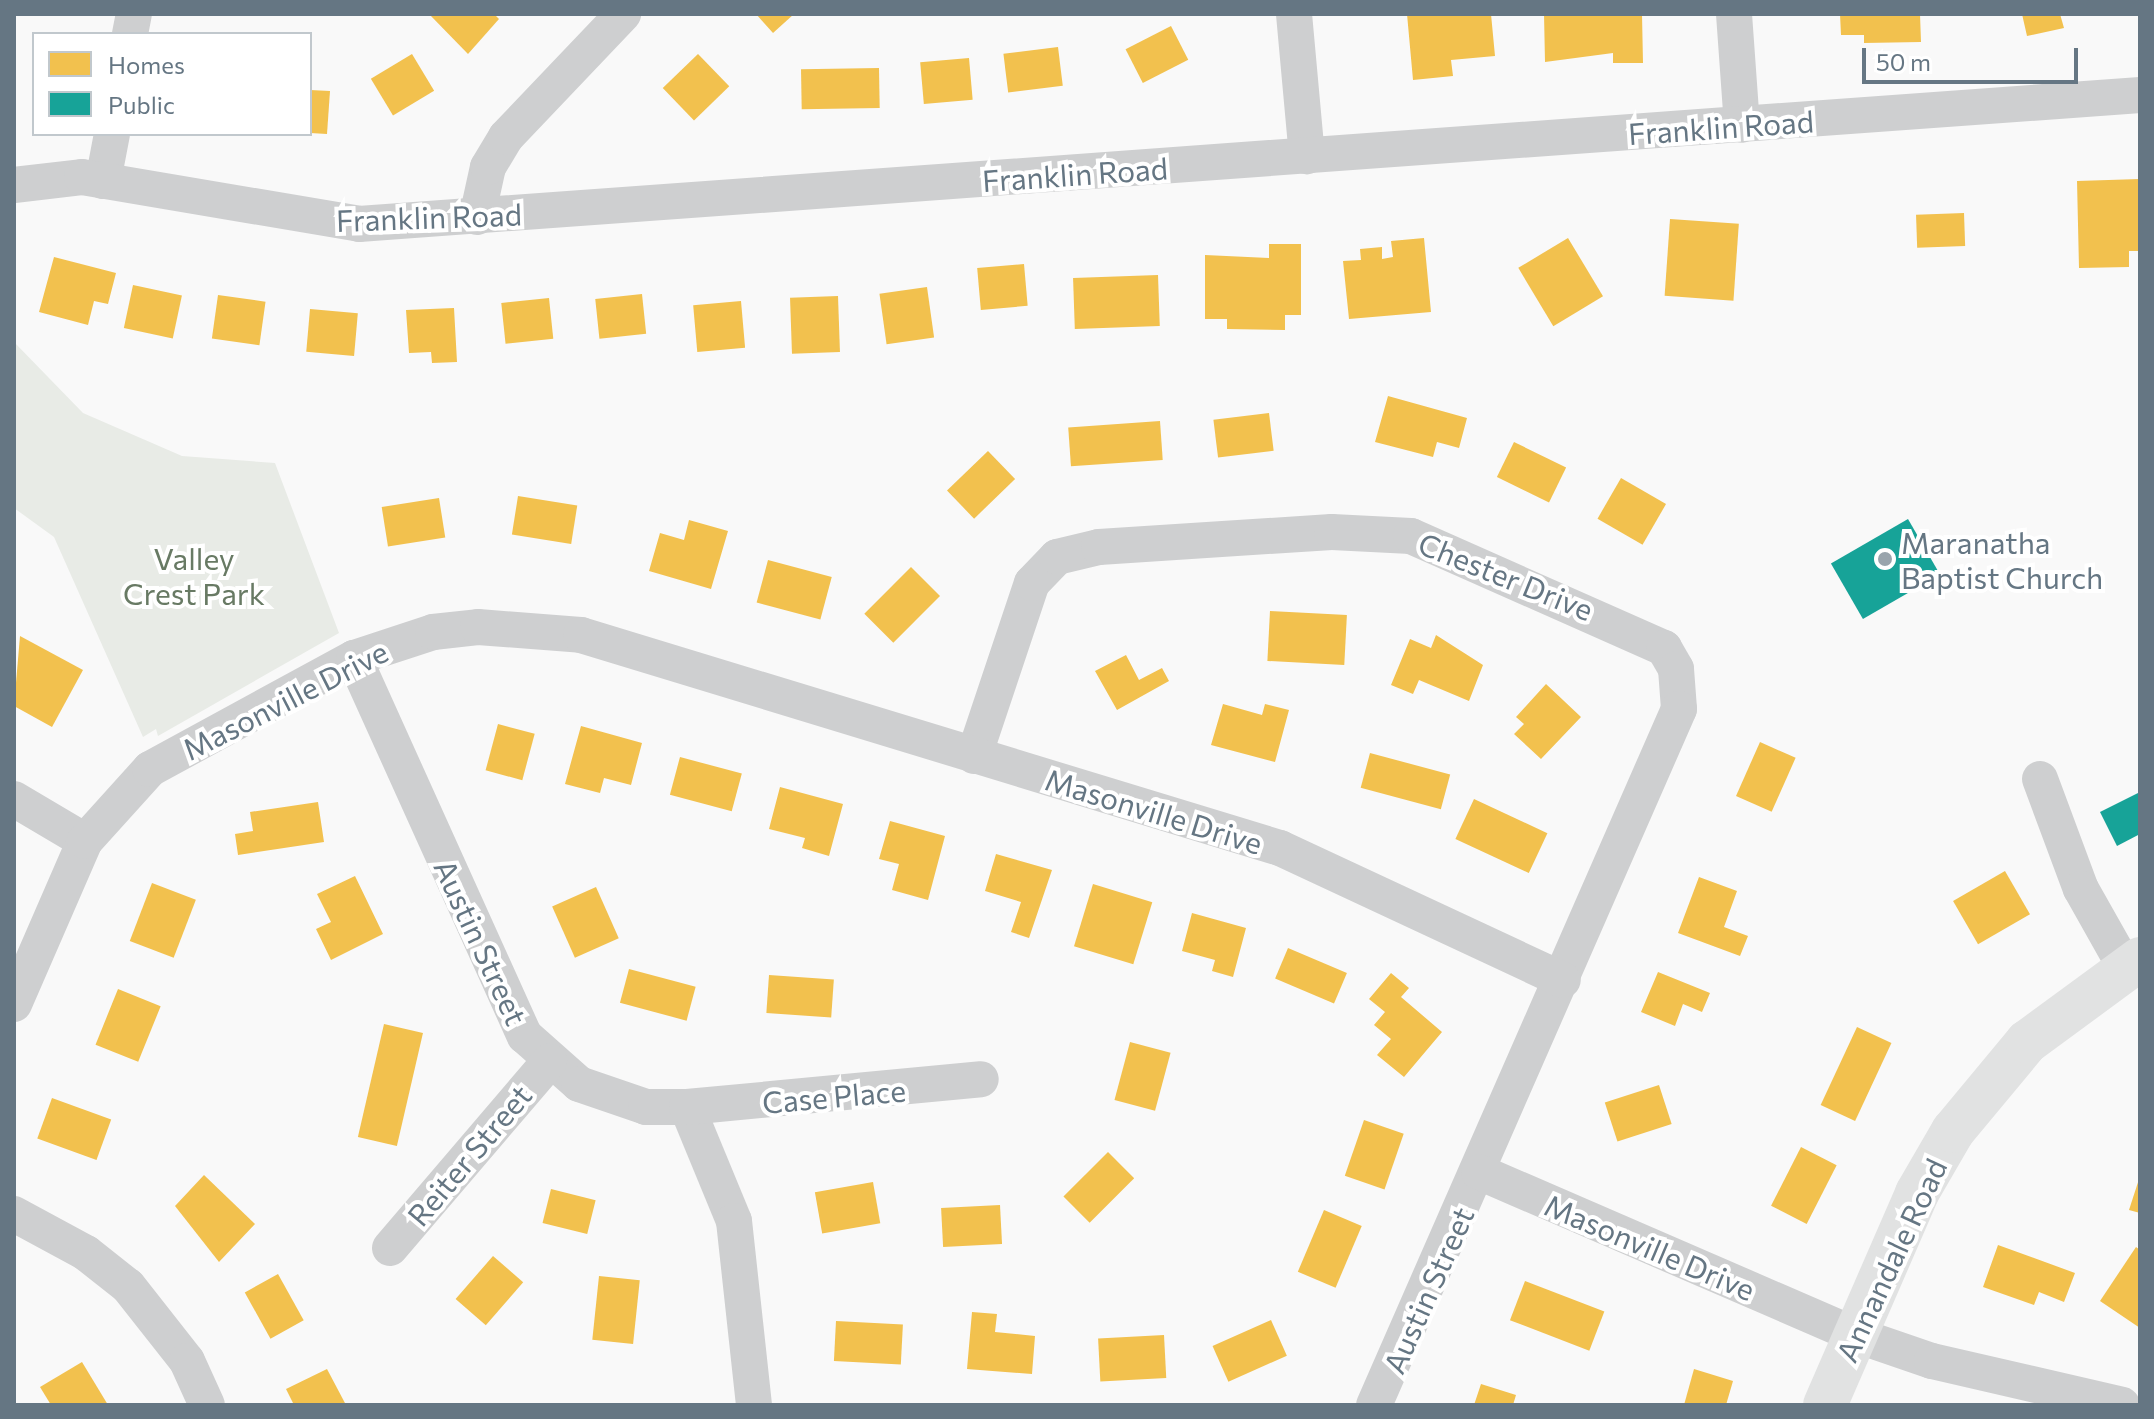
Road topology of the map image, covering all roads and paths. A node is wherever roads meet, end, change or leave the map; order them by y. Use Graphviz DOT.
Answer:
graph roads {
  1 [pos="623,14"];
  2 [pos="1294,14"];
  3 [pos="1734,14"];
  4 [pos="2140,95"];
  5 [pos="1742,125"];
  6 [pos="112,136"];
  7 [pos="1307,156"];
  8 [pos="103,181"];
  9 [pos="14,185"];
  10 [pos="477,217"];
  11 [pos="354,658"];
  12 [pos="974,756"];
  13 [pos="2040,779"];
  14 [pos="14,799"];
  15 [pos="85,841"];
  16 [pos="2133,964"];
  17 [pos="1563,980"];
  18 [pos="14,1004"];
  19 [pos="549,1062"];
  20 [pos="981,1079"];
  21 [pos="687,1107"];
  22 [pos="1479,1172"];
  23 [pos="14,1214"];
  24 [pos="390,1248"];
  25 [pos="1856,1335"];
  26 [pos="2106,1403"];
  27 [pos="207,1405"];
  28 [pos="754,1405"];
  29 [pos="1374,1405"];
  30 [pos="1825,1405"];
  1 -- 10 [label="street"];
  2 -- 7 [label="street"];
  3 -- 5 [label="street"];
  4 -- 5 [label="street, Franklin Road"];
  5 -- 7 [label="street, Franklin Road"];
  6 -- 8 [label="street"];
  7 -- 10 [label="street, Franklin Road"];
  8 -- 9 [label="street, Franklin Road"];
  8 -- 10 [label="street, Franklin Road"];
  11 -- 12 [label="street, Masonville Drive"];
  11 -- 15 [label="street, Masonville Drive"];
  11 -- 19 [label="street, Austin Street"];
  12 -- 17 [label="street, Masonville Drive"];
  12 -- 17 [label="street, Chester Drive"];
  13 -- 16 [label="street"];
  14 -- 15 [label="street"];
  15 -- 18 [label="street, Masonville Drive"];
  16 -- 25 [label="main road, Annandale Road"];
  17 -- 22 [label="street"];
  19 -- 21 [label="street, Austin Street"];
  19 -- 24 [label="street, Reiter Street"];
  20 -- 21 [label="street, Case Place"];
  21 -- 28 [label="street"];
  22 -- 25 [label="street, Masonville Drive"];
  22 -- 29 [label="street, Austin Street"];
  23 -- 27 [label="street"];
  25 -- 26 [label="street, Masonville Drive"];
  25 -- 30 [label="main road, Annandale Road"];
}
